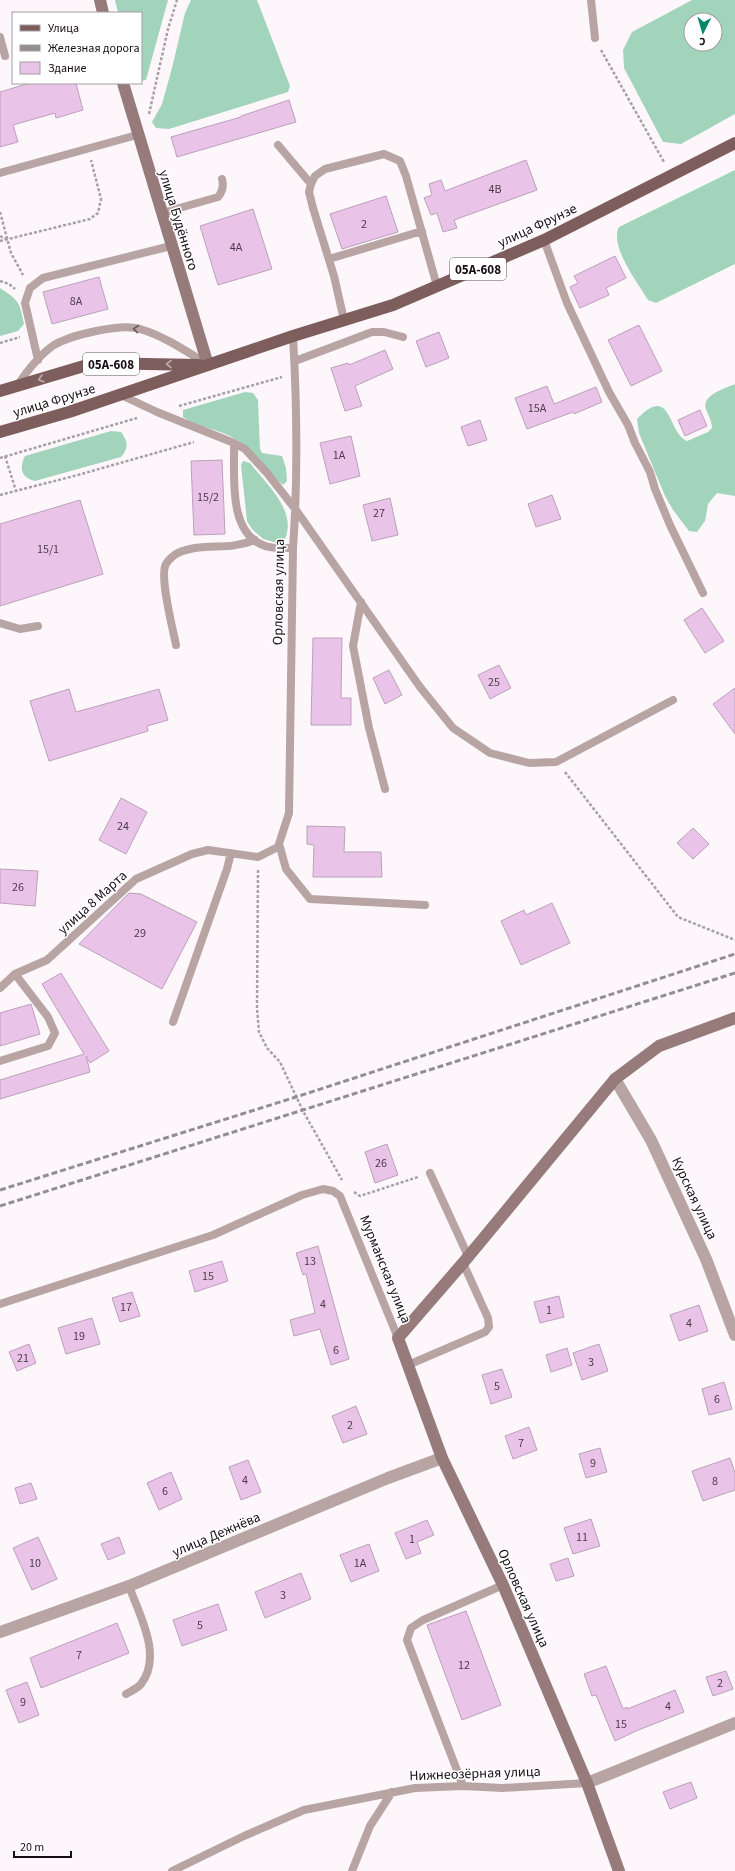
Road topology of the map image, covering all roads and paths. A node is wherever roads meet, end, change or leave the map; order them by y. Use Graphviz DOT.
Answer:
graph roads {
  1 [pos="100,0"];
  2 [pos="176,0"];
  3 [pos="591,0"];
  4 [pos="103,12"];
  5 [pos="0,36"];
  6 [pos="595,38"];
  7 [pos="5,56"];
  8 [pos="123,84"];
  9 [pos="137,135"];
  10 [pos="735,143"];
  11 [pos="278,145"];
  12 [pos="88,148"];
  13 [pos="0,173"];
  14 [pos="671,175"];
  15 [pos="222,179"];
  16 [pos="311,184"];
  17 [pos="0,212"];
  18 [pos="162,213"];
  19 [pos="422,231"];
  20 [pos="0,236"];
  21 [pos="7,239"];
  22 [pos="0,240"];
  23 [pos="544,240"];
  24 [pos="171,246"];
  25 [pos="329,259"];
  26 [pos="437,286"];
  27 [pos="30,288"];
  28 [pos="344,320"];
  29 [pos="32,334"];
  30 [pos="294,336"];
  31 [pos="403,337"];
  32 [pos="0,343"];
  33 [pos="38,360"];
  34 [pos="295,361"];
  35 [pos="208,365"];
  36 [pos="296,373"];
  37 [pos="17,386"];
  38 [pos="0,391"];
  39 [pos="121,395"];
  40 [pos="157,412"];
  41 [pos="0,432"];
  42 [pos="216,435"];
  43 [pos="234,443"];
  44 [pos="5,456"];
  45 [pos="0,458"];
  46 [pos="16,491"];
  47 [pos="0,496"];
  48 [pos="296,510"];
  49 [pos="255,540"];
  50 [pos="293,548"];
  51 [pos="702,593"];
  52 [pos="361,602"];
  53 [pos="0,623"];
  54 [pos="38,626"];
  55 [pos="176,645"];
  56 [pos="673,700"];
  57 [pos="556,762"];
  58 [pos="385,789"];
  59 [pos="278,847"];
  60 [pos="231,852"];
  61 [pos="258,857"];
  62 [pos="425,905"];
  63 [pos="735,940"];
  64 [pos="15,974"];
  65 [pos="0,988"];
  66 [pos="735,1018"];
  67 [pos="173,1022"];
  68 [pos="0,1061"];
  69 [pos="615,1079"];
  70 [pos="430,1173"];
  71 [pos="345,1185"];
  72 [pos="350,1188"];
  73 [pos="466,1260"];
  74 [pos="0,1304"];
  75 [pos="735,1335"];
  76 [pos="398,1338"];
  77 [pos="408,1365"];
  78 [pos="442,1458"];
  79 [pos="503,1585"];
  80 [pos="129,1586"];
  81 [pos="0,1632"];
  82 [pos="126,1694"];
  83 [pos="735,1723"];
  84 [pos="587,1783"];
  85 [pos="463,1786"];
  86 [pos="392,1792"];
  87 [pos="172,1871"];
  88 [pos="352,1871"];
  89 [pos="619,1871"];
  1 -- 4 [label="main road"];
  2 -- 9 [label="path"];
  3 -- 6 [label="lane"];
  5 -- 7 [label="lane"];
  6 -- 14 [label="path"];
  8 -- 9 [label="main road, улица Будённого"];
  9 -- 12 [label="lane"];
  9 -- 18 [label="main road, улица Будённого"];
  10 -- 14 [label="main road, улица Фрунзе / 05А-608"];
  11 -- 16 [label="lane"];
  12 -- 13 [label="lane"];
  12 -- 21 [label="path"];
  14 -- 23 [label="main road, улица Фрунзе / 05А-608"];
  15 -- 18 [label="lane"];
  16 -- 19 [label="lane"];
  16 -- 25 [label="lane"];
  17 -- 21 [label="path"];
  18 -- 24 [label="main road, улица Будённого"];
  19 -- 25 [label="lane"];
  19 -- 26 [label="lane"];
  20 -- 21 [label="path"];
  21 -- 22 [label="path"];
  21 -- 27 [label="path"];
  23 -- 26 [label="main road, улица Фрунзе / 05А-608"];
  23 -- 51 [label="lane"];
  24 -- 27 [label="lane"];
  24 -- 35 [label="main road, улица Будённого"];
  25 -- 28 [label="lane"];
  26 -- 28 [label="main road, улица Фрунзе / 05А-608"];
  27 -- 29 [label="lane"];
  28 -- 30 [label="main road, улица Фрунзе / 05А-608"];
  29 -- 32 [label="path"];
  29 -- 33 [label="lane"];
  30 -- 34 [label="lane, Орловская улица"];
  30 -- 35 [label="main road, улица Фрунзе / 05А-608"];
  31 -- 34 [label="lane"];
  35 -- 33 [label="lane, one-way"];
  33 -- 37 [label="lane"];
  34 -- 36 [label="lane, Орловская улица"];
  35 -- 37 [label="main road, улица Фрунзе / 05А-608, one-way"];
  35 -- 39 [label="main road, улица Фрунзе / 05А-608"];
  36 -- 40 [label="path"];
  36 -- 48 [label="lane, Орловская улица"];
  37 -- 38 [label="main road, улица Фрунзе / 05А-608"];
  39 -- 40 [label="lane"];
  39 -- 41 [label="main road, улица Фрунзе / 05А-608"];
  40 -- 42 [label="lane"];
  40 -- 44 [label="path"];
  42 -- 43 [label="lane"];
  42 -- 46 [label="path"];
  43 -- 48 [label="lane"];
  43 -- 49 [label="lane"];
  44 -- 45 [label="path"];
  44 -- 46 [label="path"];
  46 -- 47 [label="path"];
  48 -- 50 [label="lane, Орловская улица"];
  48 -- 52 [label="lane"];
  49 -- 50 [label="lane"];
  49 -- 55 [label="lane"];
  50 -- 59 [label="lane, Орловская улица"];
  52 -- 57 [label="lane"];
  52 -- 58 [label="lane"];
  53 -- 54 [label="lane"];
  56 -- 57 [label="lane"];
  57 -- 63 [label="path"];
  59 -- 61 [label="lane"];
  59 -- 62 [label="lane"];
  60 -- 61 [label="lane, улица 8 Марта"];
  60 -- 64 [label="lane, улица 8 Марта"];
  60 -- 67 [label="lane"];
  61 -- 71 [label="path"];
  64 -- 65 [label="lane, улица 8 Марта"];
  64 -- 68 [label="lane"];
  66 -- 69 [label="main road, Мурманская улица"];
  69 -- 73 [label="main road, Мурманская улица"];
  69 -- 75 [label="street, Курская улица"];
  70 -- 72 [label="path"];
  70 -- 73 [label="lane"];
  73 -- 76 [label="main road, Мурманская улица"];
  73 -- 77 [label="lane"];
  74 -- 76 [label="lane, Мурманская улица"];
  76 -- 77 [label="main road, Орловская улица"];
  77 -- 78 [label="main road, Орловская улица"];
  78 -- 79 [label="main road, Орловская улица"];
  78 -- 80 [label="street, улица Дежнёва"];
  79 -- 84 [label="main road, Орловская улица"];
  79 -- 85 [label="lane"];
  80 -- 81 [label="street, улица Дежнёва"];
  80 -- 82 [label="lane"];
  83 -- 84 [label="street, Нижнеозёрная улица"];
  84 -- 85 [label="lane, Нижнеозёрная улица"];
  84 -- 89 [label="main road, Орловская улица"];
  85 -- 86 [label="lane, Нижнеозёрная улица"];
  86 -- 87 [label="lane, Нижнеозёрная улица"];
  86 -- 88 [label="lane"];
}
